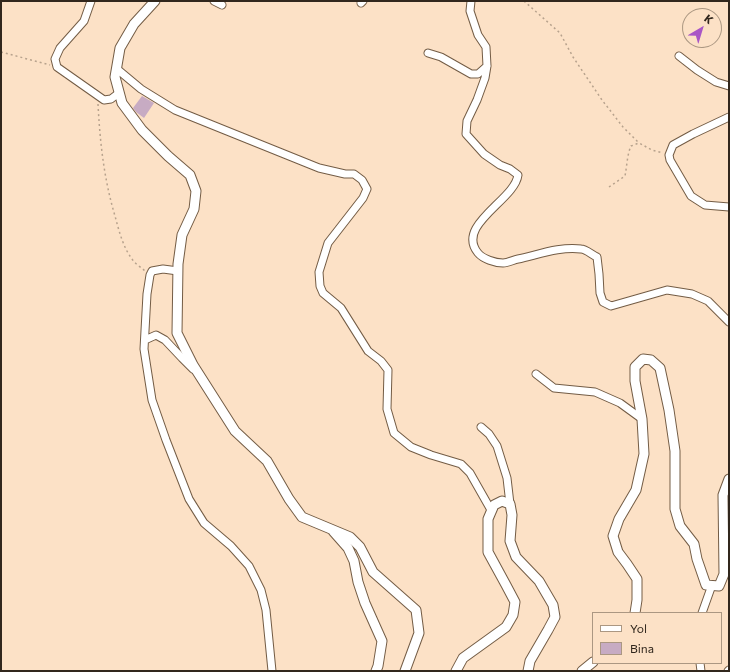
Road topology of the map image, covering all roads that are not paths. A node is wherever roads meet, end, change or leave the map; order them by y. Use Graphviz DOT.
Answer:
graph roads {
  1 [pos="91,1"];
  2 [pos="155,1"];
  3 [pos="214,1"];
  4 [pos="471,1"];
  5 [pos="222,5"];
  6 [pos="428,53"];
  7 [pos="679,56"];
  8 [pos="487,66"];
  9 [pos="116,69"];
  10 [pos="729,86"];
  11 [pos="119,93"];
  12 [pos="729,117"];
  13 [pos="729,207"];
  14 [pos="178,271"];
  15 [pos="729,322"];
  16 [pos="145,340"];
  17 [pos="536,374"];
  18 [pos="200,375"];
  19 [pos="642,419"];
  20 [pos="481,427"];
  21 [pos="729,479"];
  22 [pos="510,504"];
  23 [pos="491,510"];
  24 [pos="332,530"];
  25 [pos="712,585"];
  26 [pos="635,612"];
  27 [pos="702,612"];
  28 [pos="592,663"];
  29 [pos="272,671"];
  30 [pos="376,671"];
  31 [pos="406,671"];
  32 [pos="456,671"];
  33 [pos="528,671"];
  34 [pos="582,671"];
  1 -- 11 [label="street"];
  2 -- 9 [label="street"];
  3 -- 5 [label="street"];
  4 -- 8 [label="street"];
  6 -- 8 [label="street"];
  7 -- 10 [label="street"];
  8 -- 15 [label="street"];
  9 -- 11 [label="street"];
  9 -- 23 [label="street"];
  11 -- 14 [label="street"];
  12 -- 13 [label="street"];
  14 -- 16 [label="street"];
  14 -- 18 [label="street"];
  16 -- 18 [label="street"];
  16 -- 29 [label="street"];
  17 -- 19 [label="street"];
  18 -- 24 [label="street"];
  19 -- 25 [label="street"];
  19 -- 26 [label="street"];
  20 -- 22 [label="street"];
  21 -- 25 [label="street"];
  22 -- 23 [label="street"];
  22 -- 33 [label="street"];
  23 -- 32 [label="street"];
  24 -- 30 [label="street"];
  24 -- 31 [label="street"];
  25 -- 27 [label="street"];
  28 -- 34 [label="street"];
}
